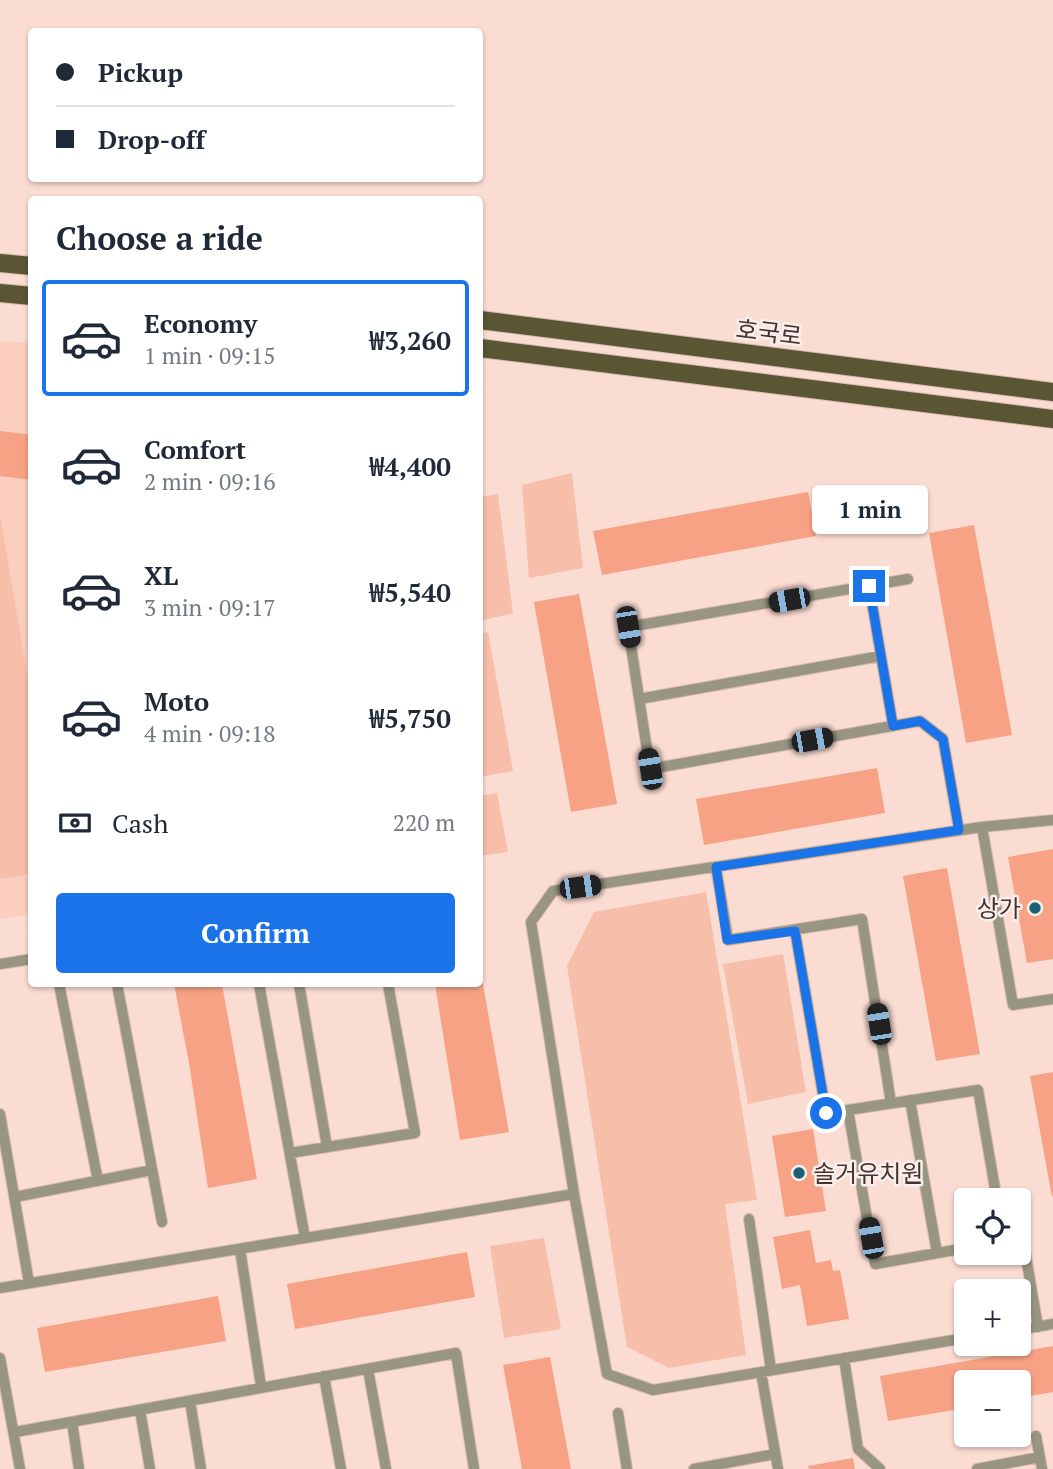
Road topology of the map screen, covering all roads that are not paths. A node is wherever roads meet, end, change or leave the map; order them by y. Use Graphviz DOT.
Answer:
graph roads {
  1 [pos="0,263"];
  2 [pos="28,266"];
  3 [pos="0,293"];
  4 [pos="28,296"];
  5 [pos="483,320"];
  6 [pos="483,348"];
  7 [pos="1053,392"];
  8 [pos="1053,419"];
  9 [pos="908,579"];
  10 [pos="869,586"];
  11 [pos="881,656"];
  12 [pos="639,699"];
  13 [pos="893,726"];
  14 [pos="1053,820"];
  15 [pos="982,827"];
  16 [pos="959,830"];
  17 [pos="716,867"];
  18 [pos="795,931"];
  19 [pos="28,960"];
  20 [pos="0,964"];
  21 [pos="60,987"];
  22 [pos="118,987"];
  23 [pos="260,987"];
  24 [pos="300,987"];
  25 [pos="389,987"];
  26 [pos="1053,999"];
  27 [pos="910,1100"];
  28 [pos="891,1103"];
  29 [pos="848,1110"];
  30 [pos="0,1114"];
  31 [pos="327,1147"];
  32 [pos="290,1153"];
  33 [pos="152,1170"];
  34 [pos="98,1181"];
  35 [pos="996,1188"];
  36 [pos="574,1194"];
  37 [pos="15,1197"];
  38 [pos="749,1219"];
  39 [pos="162,1222"];
  40 [pos="305,1238"];
  41 [pos="240,1249"];
  42 [pos="954,1250"];
  43 [pos="937,1252"];
  44 [pos="1027,1265"];
  45 [pos="29,1283"];
  46 [pos="0,1288"];
  47 [pos="1053,1324"];
  48 [pos="1038,1326"];
  49 [pos="1031,1327"];
  50 [pos="954,1340"];
  51 [pos="0,1358"];
  52 [pos="844,1359"];
  53 [pos="368,1368"];
  54 [pos="766,1371"];
  55 [pos="324,1376"];
  56 [pos="261,1386"];
  57 [pos="190,1401"];
  58 [pos="140,1410"];
  59 [pos="618,1413"];
  60 [pos="72,1422"];
  61 [pos="15,1432"];
  62 [pos="1036,1436"];
  63 [pos="775,1454"];
  64 [pos="1040,1457"];
  65 [pos="20,1469"];
  66 [pos="79,1469"];
  67 [pos="150,1469"];
  68 [pos="201,1469"];
  69 [pos="341,1469"];
  70 [pos="386,1469"];
  71 [pos="474,1469"];
  72 [pos="627,1469"];
  73 [pos="696,1469"];
  74 [pos="778,1469"];
  75 [pos="880,1469"];
  76 [pos="977,1469"];
  77 [pos="1042,1469"];
  1 -- 2 [label="main road"];
  3 -- 4 [label="main road"];
  5 -- 7 [label="main road, 호국로"];
  6 -- 8 [label="main road"];
  9 -- 10 [label="lane"];
  10 -- 11 [label="lane"];
  10 -- 12 [label="lane"];
  11 -- 12 [label="lane"];
  11 -- 13 [label="lane"];
  12 -- 13 [label="lane"];
  13 -- 16 [label="lane"];
  14 -- 15 [label="lane"];
  15 -- 16 [label="lane"];
  15 -- 26 [label="lane"];
  16 -- 17 [label="lane"];
  17 -- 18 [label="lane"];
  17 -- 36 [label="lane"];
  18 -- 28 [label="lane"];
  18 -- 29 [label="lane"];
  19 -- 20 [label="lane"];
  21 -- 34 [label="lane"];
  22 -- 33 [label="lane"];
  23 -- 32 [label="lane"];
  24 -- 31 [label="lane"];
  25 -- 31 [label="lane"];
  27 -- 28 [label="lane"];
  27 -- 35 [label="lane"];
  27 -- 43 [label="lane"];
  28 -- 29 [label="lane"];
  29 -- 43 [label="lane"];
  30 -- 37 [label="lane"];
  31 -- 32 [label="lane"];
  32 -- 40 [label="lane"];
  33 -- 34 [label="lane"];
  33 -- 39 [label="lane"];
  34 -- 37 [label="lane"];
  36 -- 40 [label="lane"];
  36 -- 54 [label="lane"];
  37 -- 45 [label="lane"];
  38 -- 54 [label="lane"];
  40 -- 41 [label="lane"];
  41 -- 45 [label="lane"];
  41 -- 56 [label="lane"];
  42 -- 43 [label="lane"];
  44 -- 48 [label="lane"];
  45 -- 46 [label="lane"];
  47 -- 48 [label="lane"];
  48 -- 49 [label="lane"];
  50 -- 52 [label="lane"];
  51 -- 61 [label="lane"];
  52 -- 54 [label="lane"];
  52 -- 75 [label="lane"];
  53 -- 55 [label="lane"];
  53 -- 70 [label="lane"];
  53 -- 71 [label="lane"];
  54 -- 63 [label="lane"];
  55 -- 56 [label="lane"];
  55 -- 69 [label="lane"];
  56 -- 57 [label="lane"];
  57 -- 58 [label="lane"];
  57 -- 68 [label="lane"];
  58 -- 60 [label="lane"];
  58 -- 67 [label="lane"];
  59 -- 72 [label="lane"];
  60 -- 61 [label="lane"];
  60 -- 66 [label="lane"];
  61 -- 65 [label="lane"];
  62 -- 64 [label="lane"];
  63 -- 73 [label="lane"];
  63 -- 74 [label="lane"];
  64 -- 76 [label="lane"];
  64 -- 77 [label="lane"];
}
